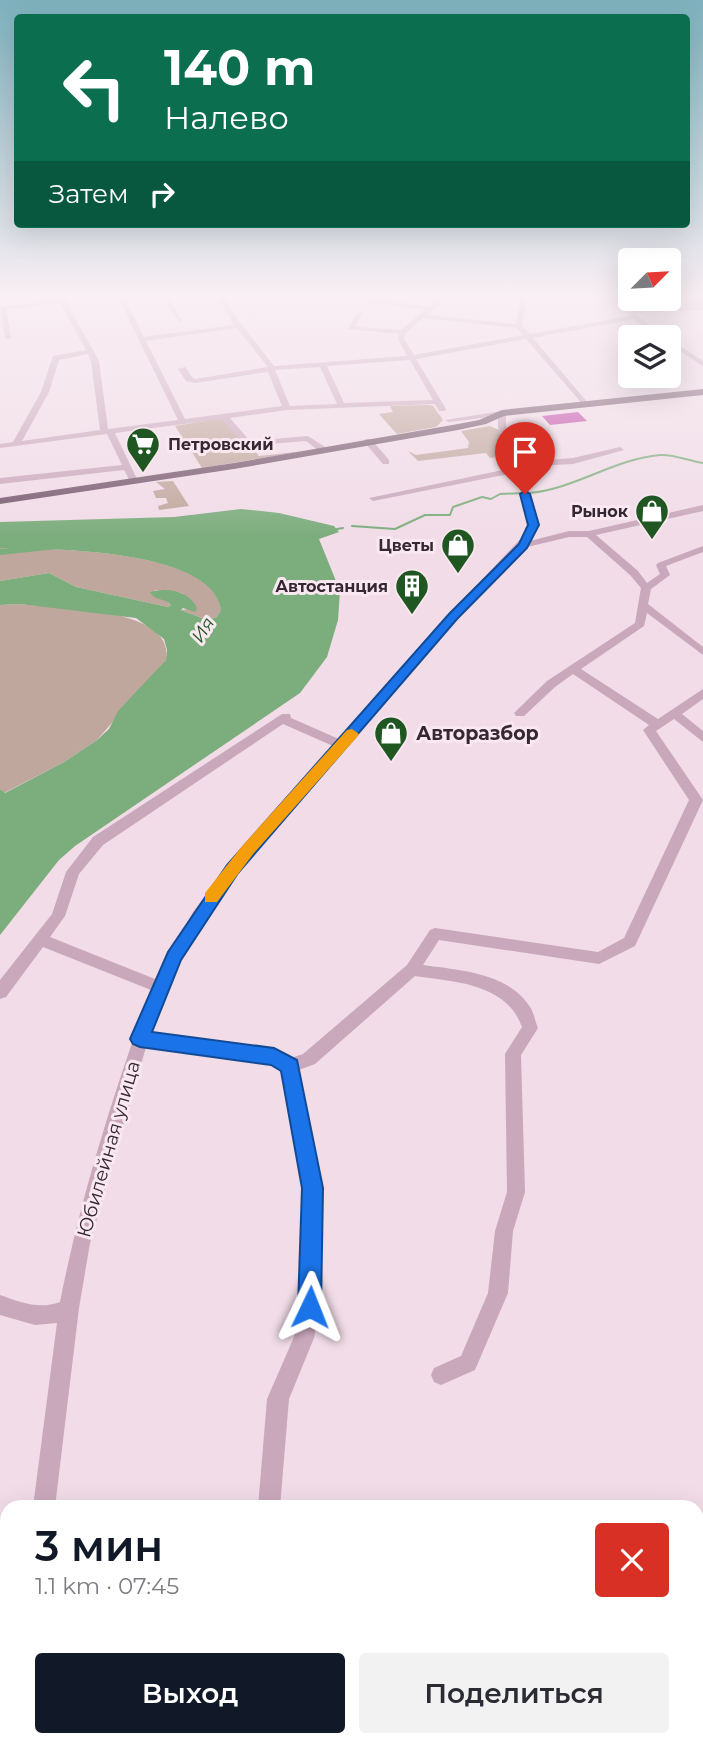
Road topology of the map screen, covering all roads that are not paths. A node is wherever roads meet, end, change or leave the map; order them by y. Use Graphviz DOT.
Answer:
graph roads {
  1 [pos="51,374"];
  2 [pos="96,374"];
  3 [pos="159,374"];
  4 [pos="186,374"];
  5 [pos="238,374"];
  6 [pos="274,374"];
  7 [pos="327,374"];
  8 [pos="420,374"];
  9 [pos="559,374"];
  10 [pos="703,392"];
  11 [pos="438,402"];
  12 [pos="341,405"];
  13 [pos="585,405"];
  14 [pos="287,408"];
  15 [pos="502,413"];
  16 [pos="224,416"];
  17 [pos="485,419"];
  18 [pos="182,421"];
  19 [pos="450,422"];
  20 [pos="502,429"];
  21 [pos="107,433"];
  22 [pos="368,442"];
  23 [pos="15,445"];
  24 [pos="0,446"];
  25 [pos="322,449"];
  26 [pos="620,450"];
  27 [pos="386,462"];
  28 [pos="127,467"];
  29 [pos="516,467"];
  30 [pos="0,481"];
  31 [pos="134,481"];
  32 [pos="373,498"];
  33 [pos="0,501"];
  34 [pos="703,508"];
  35 [pos="532,519"];
  36 [pos="569,534"];
  37 [pos="589,534"];
  38 [pos="524,545"];
  39 [pos="703,548"];
  40 [pos="646,588"];
  41 [pos="644,606"];
  42 [pos="703,652"];
  43 [pos="574,670"];
  44 [pos="703,693"];
  45 [pos="520,713"];
  46 [pos="674,713"];
  47 [pos="658,725"];
  48 [pos="703,738"];
  49 [pos="341,745"];
  50 [pos="699,805"];
  51 [pos="42,940"];
  52 [pos="412,969"];
  53 [pos="159,987"];
  54 [pos="0,992"];
  55 [pos="140,1039"];
  56 [pos="290,1066"];
  57 [pos="0,1305"];
  58 [pos="69,1308"];
  59 [pos="441,1376"];
  60 [pos="45,1500"];
  61 [pos="270,1500"];
  1 -- 23 [label="street"];
  2 -- 21 [label="street"];
  3 -- 18 [label="street"];
  4 -- 5 [label="street"];
  6 -- 14 [label="street"];
  7 -- 12 [label="street"];
  8 -- 11 [label="street"];
  9 -- 13 [label="street"];
  10 -- 13 [label="main road"];
  11 -- 12 [label="street"];
  11 -- 19 [label="street"];
  12 -- 14 [label="street"];
  13 -- 15 [label="main road"];
  14 -- 16 [label="street"];
  15 -- 17 [label="main road"];
  15 -- 20 [label="street"];
  16 -- 18 [label="street"];
  16 -- 25 [label="street"];
  17 -- 19 [label="main road"];
  17 -- 19 [label="street"];
  17 -- 20 [label="street"];
  18 -- 21 [label="street"];
  19 -- 22 [label="main road"];
  20 -- 29 [label="street"];
  21 -- 23 [label="street"];
  21 -- 28 [label="street"];
  22 -- 25 [label="main road"];
  22 -- 27 [label="street"];
  23 -- 24 [label="street"];
  25 -- 31 [label="main road"];
  26 -- 29 [label="street"];
  28 -- 30 [label="street"];
  28 -- 31 [label="street"];
  29 -- 32 [label="street"];
  29 -- 35 [label="street"];
  31 -- 33 [label="main road"];
  34 -- 37 [label="street"];
  35 -- 36 [label="street"];
  35 -- 38 [label="street, Юбилейная улица"];
  36 -- 37 [label="street"];
  36 -- 38 [label="street"];
  37 -- 40 [label="street"];
  38 -- 49 [label="street, Юбилейная улица"];
  39 -- 40 [label="street"];
  40 -- 41 [label="street"];
  41 -- 42 [label="street"];
  41 -- 43 [label="street"];
  43 -- 45 [label="street"];
  43 -- 47 [label="street"];
  44 -- 46 [label="street"];
  46 -- 47 [label="street"];
  46 -- 48 [label="street"];
  47 -- 50 [label="street"];
  49 -- 51 [label="street"];
  49 -- 53 [label="street, Юбилейная улица"];
  50 -- 52 [label="street"];
  51 -- 53 [label="street"];
  51 -- 54 [label="street"];
  52 -- 56 [label="street"];
  52 -- 59 [label="street"];
  53 -- 55 [label="street, Юбилейная улица"];
  55 -- 56 [label="street"];
  55 -- 58 [label="street, Юбилейная улица"];
  56 -- 61 [label="street"];
  57 -- 58 [label="street"];
  58 -- 60 [label="street, Юбилейная улица"];
}
